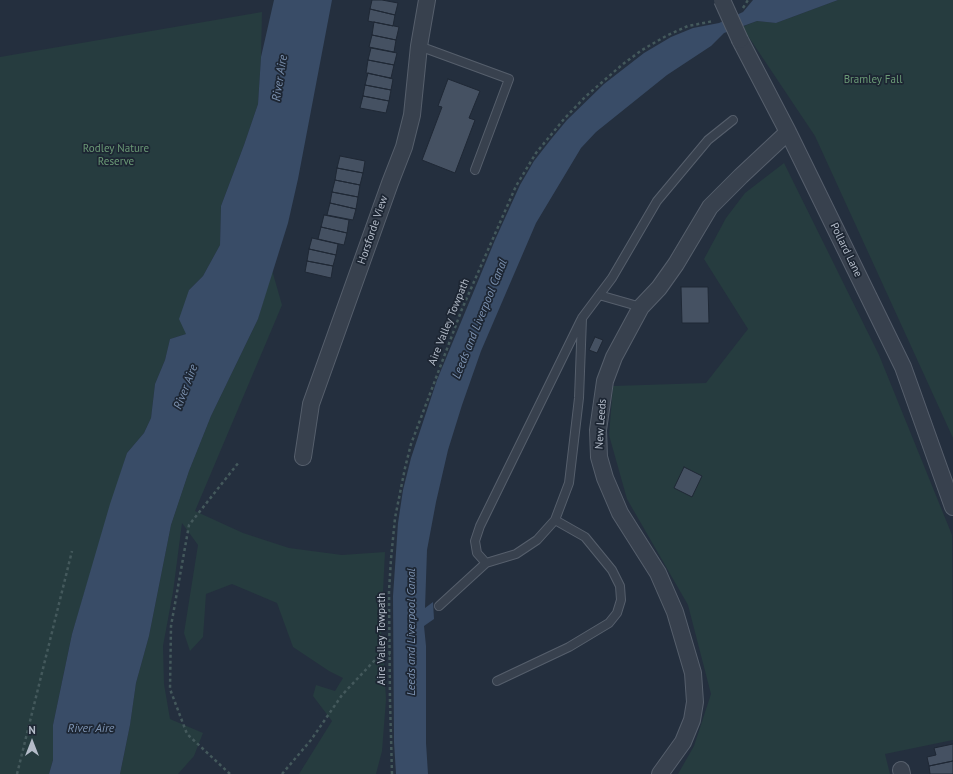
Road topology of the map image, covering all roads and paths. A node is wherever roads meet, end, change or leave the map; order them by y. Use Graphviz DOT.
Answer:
graph roads {
  1 [pos="427,0"];
  2 [pos="722,0"];
  3 [pos="748,0"];
  4 [pos="742,10"];
  5 [pos="718,20"];
  6 [pos="419,46"];
  7 [pos="733,120"];
  8 [pos="788,132"];
  9 [pos="475,170"];
  10 [pos="599,296"];
  11 [pos="641,307"];
  12 [pos="582,318"];
  13 [pos="303,457"];
  14 [pos="239,462"];
  15 [pos="953,507"];
  16 [pos="555,520"];
  17 [pos="72,551"];
  18 [pos="486,563"];
  19 [pos="439,606"];
  20 [pos="390,654"];
  21 [pos="497,681"];
  22 [pos="17,774"];
  23 [pos="230,774"];
  24 [pos="282,774"];
  25 [pos="392,774"];
  26 [pos="660,774"];
  1 -- 6 [label="street, Horsforde View"];
  2 -- 8 [label="street, Pollard Lane, bridge"];
  3 -- 4 [label="path"];
  5 -- 20 [label="path, Aire Valley Towpath"];
  6 -- 9 [label="lane"];
  6 -- 13 [label="street, Horsforde View"];
  7 -- 10 [label="lane"];
  8 -- 11 [label="street, New Leeds"];
  8 -- 15 [label="street, Pollard Lane"];
  10 -- 11 [label="lane"];
  10 -- 12 [label="lane"];
  11 -- 26 [label="street, New Leeds"];
  12 -- 16 [label="lane"];
  12 -- 18 [label="lane"];
  14 -- 23 [label="path"];
  16 -- 18 [label="lane"];
  16 -- 21 [label="lane"];
  17 -- 22 [label="path"];
  18 -- 19 [label="lane"];
  20 -- 24 [label="path"];
  20 -- 25 [label="path, Aire Valley Towpath"];
}
